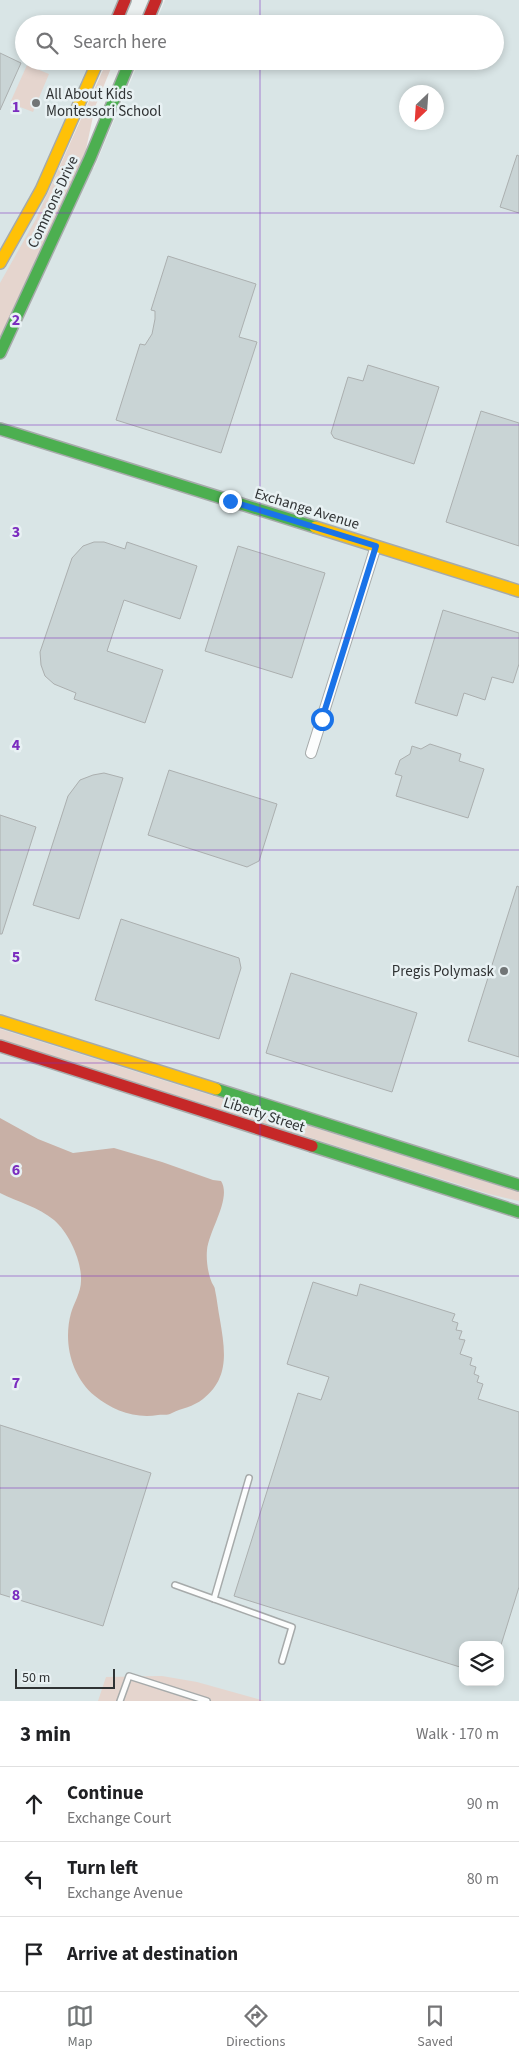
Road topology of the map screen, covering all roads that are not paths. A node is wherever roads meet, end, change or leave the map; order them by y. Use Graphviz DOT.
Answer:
graph roads {
  1 [pos="125,0"];
  2 [pos="156,0"];
  3 [pos="119,15"];
  4 [pos="150,15"];
  5 [pos="94,70"];
  6 [pos="126,70"];
  7 [pos="0,263"];
  8 [pos="0,353"];
  9 [pos="0,428"];
  10 [pos="376,546"];
  11 [pos="519,591"];
  12 [pos="311,753"];
  13 [pos="0,1021"];
  14 [pos="0,1046"];
  15 [pos="519,1185"];
  16 [pos="519,1212"];
  17 [pos="249,1478"];
  18 [pos="175,1586"];
  19 [pos="214,1599"];
  20 [pos="282,1660"];
  21 [pos="120,1701"];
  22 [pos="207,1701"];
  1 -- 3 [label="street"];
  2 -- 4 [label="street"];
  5 -- 7 [label="street, Commons Drive"];
  6 -- 8 [label="street, Commons Drive"];
  9 -- 10 [label="street, Exchange Avenue"];
  10 -- 11 [label="street, Exchange Avenue"];
  10 -- 12 [label="street"];
  13 -- 15 [label="street, Liberty Street"];
  14 -- 16 [label="street, Liberty Street"];
  17 -- 19 [label="lane"];
  18 -- 19 [label="lane"];
  19 -- 20 [label="lane"];
  21 -- 22 [label="lane"];
}
